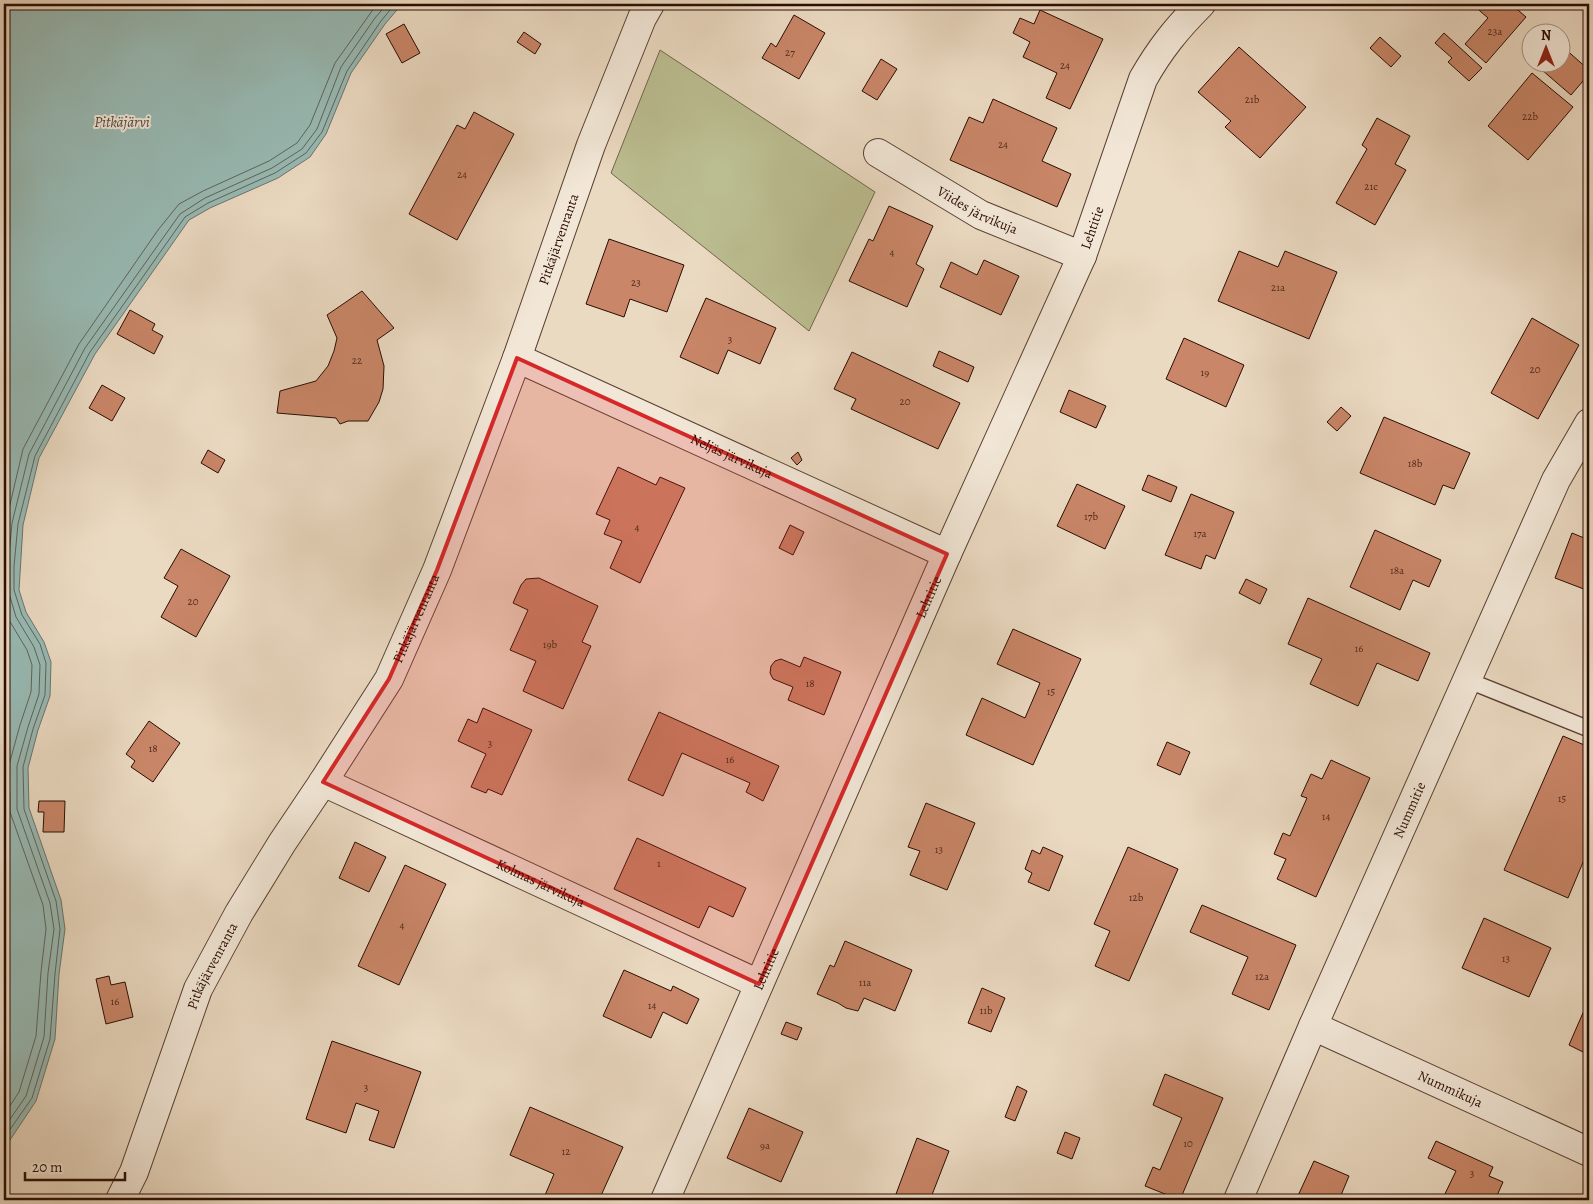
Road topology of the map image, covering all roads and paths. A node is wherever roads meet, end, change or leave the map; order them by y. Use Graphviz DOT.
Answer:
graph roads {
  1 [pos="650,4"];
  2 [pos="1201,4"];
  3 [pos="878,153"];
  4 [pos="1082,256"];
  5 [pos="517,358"];
  6 [pos="1589,423"];
  7 [pos="947,554"];
  8 [pos="1467,680"];
  9 [pos="1589,728"];
  10 [pos="323,782"];
  11 [pos="759,984"];
  12 [pos="1313,1026"];
  13 [pos="1589,1152"];
  14 [pos="128,1198"];
  15 [pos="665,1200"];
  16 [pos="1238,1200"];
  1 -- 5 [label="street, Pitkäjärvenranta"];
  2 -- 4 [label="street, Lehtitie"];
  3 -- 4 [label="street, Viides järvikuja"];
  4 -- 7 [label="street, Lehtitie"];
  5 -- 7 [label="street, Neljäs järvikuja"];
  5 -- 10 [label="street, Pitkäjärvenranta"];
  6 -- 8 [label="street, Nummitie"];
  7 -- 11 [label="street, Lehtitie"];
  8 -- 9 [label="lane"];
  8 -- 12 [label="street, Nummitie"];
  10 -- 11 [label="street, Kolmas järvikuja"];
  10 -- 14 [label="street, Pitkäjärvenranta"];
  11 -- 15 [label="street, Lehtitie"];
  12 -- 13 [label="street, Nummikuja"];
  12 -- 16 [label="street, Nummitie"];
}
